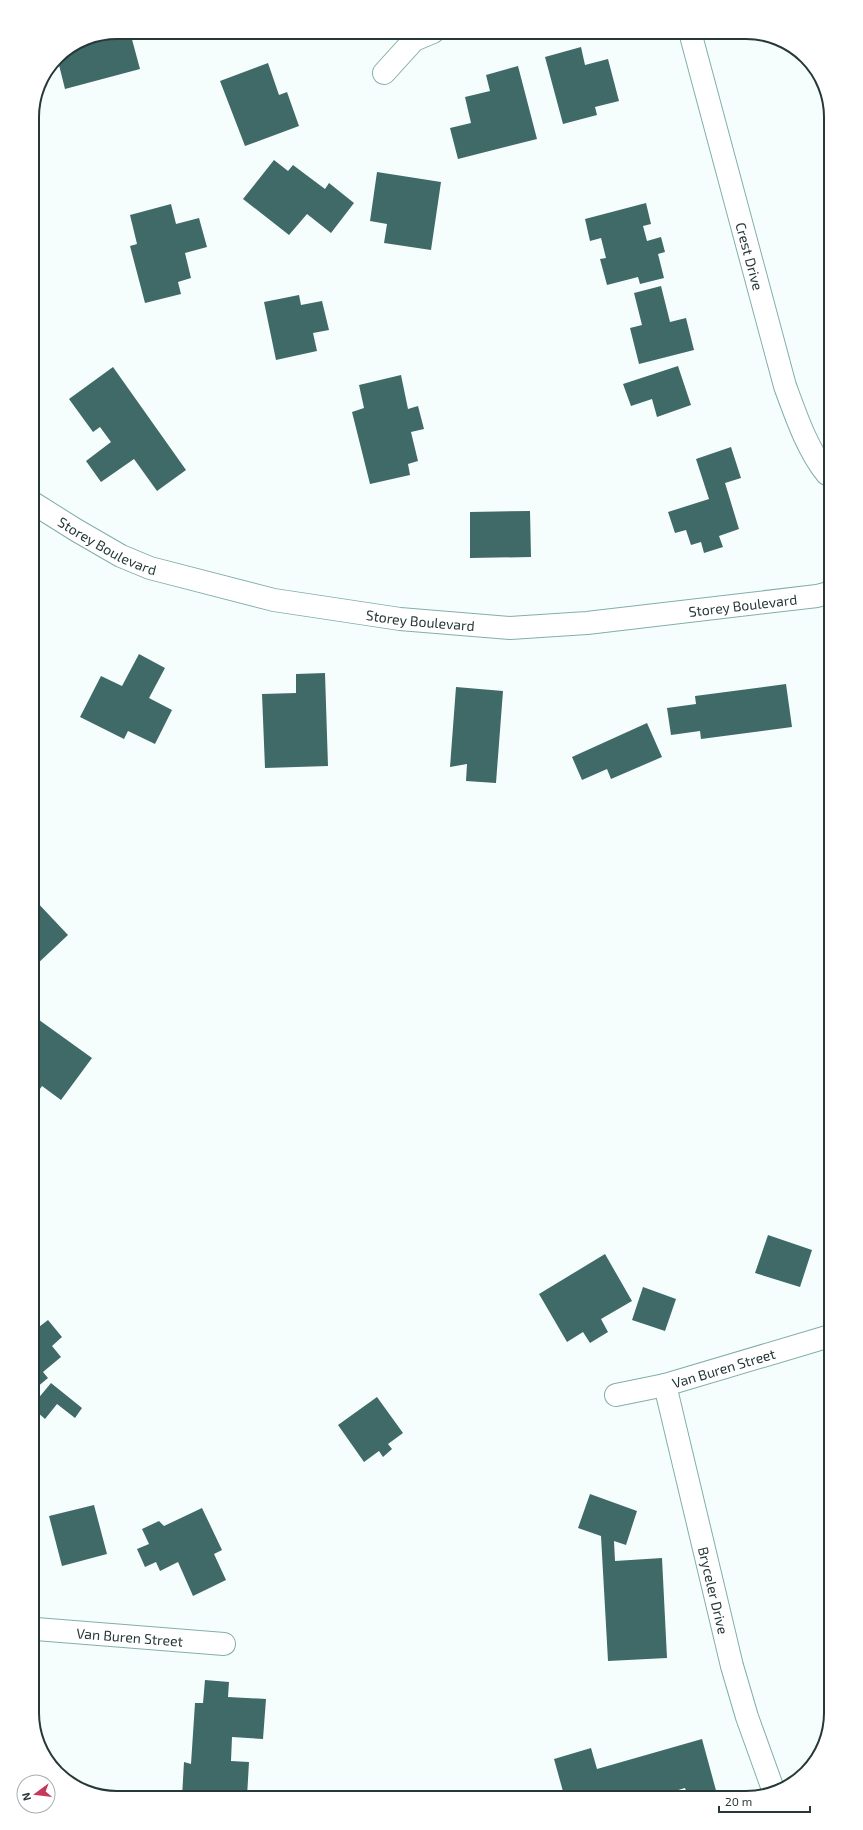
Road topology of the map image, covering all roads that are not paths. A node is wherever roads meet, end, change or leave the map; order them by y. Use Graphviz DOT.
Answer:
graph roads {
  1 [pos="416,39"];
  2 [pos="692,39"];
  3 [pos="384,73"];
  4 [pos="824,469"];
  5 [pos="39,506"];
  6 [pos="824,594"];
  7 [pos="824,1338"];
  8 [pos="665,1385"];
  9 [pos="616,1394"];
  10 [pos="39,1629"];
  11 [pos="224,1644"];
  12 [pos="772,1787"];
  1 -- 3 [label="street"];
  2 -- 4 [label="street, Crest Drive"];
  5 -- 6 [label="street, Storey Boulevard"];
  7 -- 8 [label="street, Van Buren Street"];
  8 -- 9 [label="street, Van Buren Street"];
  8 -- 12 [label="street, Bryceler Drive"];
  10 -- 11 [label="street, Van Buren Street"];
}
